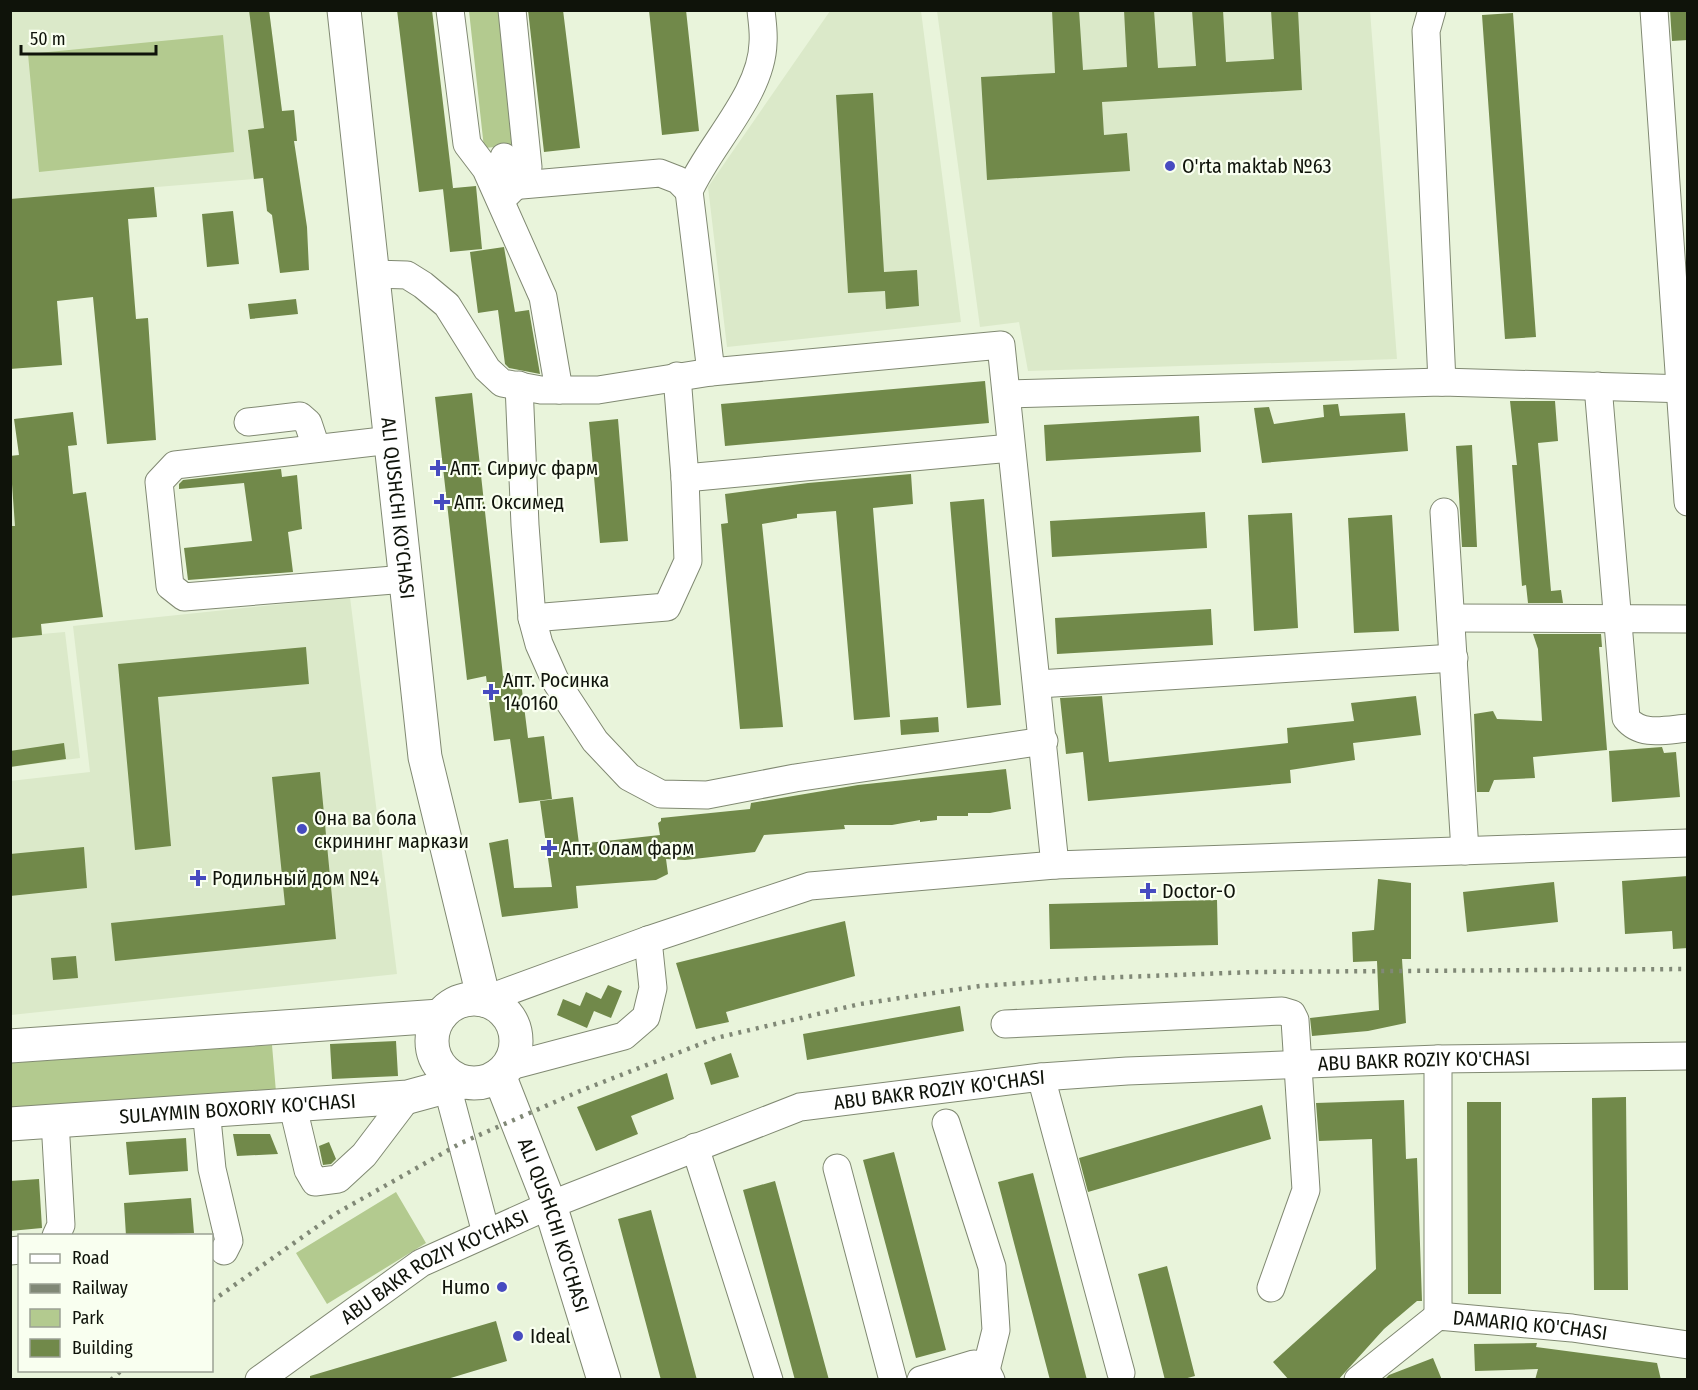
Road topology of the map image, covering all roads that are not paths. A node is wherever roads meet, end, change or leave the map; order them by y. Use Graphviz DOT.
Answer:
graph roads {
  1 [pos="344,10"];
  2 [pos="450,10"];
  3 [pos="512,10"];
  4 [pos="761,10"];
  5 [pos="1432,10"];
  6 [pos="1654,10"];
  7 [pos="504,157"];
  8 [pos="689,191"];
  9 [pos="508,193"];
  10 [pos="373,274"];
  11 [pos="711,372"];
  12 [pos="677,376"];
  13 [pos="1442,382"];
  14 [pos="519,385"];
  15 [pos="1599,386"];
  16 [pos="1684,389"];
  17 [pos="559,390"];
  18 [pos="1007,394"];
  19 [pos="248,422"];
  20 [pos="391,440"];
  21 [pos="316,447"];
  22 [pos="1011,448"];
  23 [pos="685,477"];
  24 [pos="1688,502"];
  25 [pos="1444,512"];
  26 [pos="406,579"];
  27 [pos="532,618"];
  28 [pos="1451,618"];
  29 [pos="1617,618"];
  30 [pos="1688,619"];
  31 [pos="1454,658"];
  32 [pos="1038,684"];
  33 [pos="1688,728"];
  34 [pos="1044,741"];
  35 [pos="1688,843"];
  36 [pos="1465,851"];
  37 [pos="1055,865"];
  38 [pos="648,940"];
  39 [pos="484,1000"];
  40 [pos="440,1016"];
  41 [pos="402,1019"];
  42 [pos="1005,1024"];
  43 [pos="10,1046"];
  44 [pos="1688,1056"];
  45 [pos="1438,1059"];
  46 [pos="1298,1063"];
  47 [pos="503,1071"];
  48 [pos="1041,1077"];
  49 [pos="455,1084"];
  50 [pos="408,1098"];
  51 [pos="292,1103"];
  52 [pos="206,1109"];
  53 [pos="55,1121"];
  54 [pos="946,1123"];
  55 [pos="10,1124"];
  56 [pos="695,1148"];
  57 [pos="837,1168"];
  58 [pos="550,1205"];
  59 [pos="486,1233"];
  60 [pos="57,1234"];
  61 [pos="224,1251"];
  62 [pos="1271,1288"];
  63 [pos="1438,1316"];
  64 [pos="1688,1344"];
  65 [pos="286,1370"];
  66 [pos="1121,1373"];
  67 [pos="988,1375"];
  68 [pos="259,1380"];
  69 [pos="604,1380"];
  70 [pos="768,1380"];
  71 [pos="893,1380"];
  72 [pos="921,1380"];
  73 [pos="1358,1380"];
  1 -- 10 [label="main road, ALI QUSHCHI KO'CHASI"];
  2 -- 9 [label="street"];
  3 -- 9 [label="street"];
  4 -- 8 [label="street"];
  5 -- 13 [label="street"];
  6 -- 16 [label="street"];
  7 -- 9 [label="street"];
  8 -- 9 [label="street"];
  8 -- 11 [label="street"];
  9 -- 17 [label="street"];
  10 -- 14 [label="street"];
  10 -- 20 [label="main road, ALI QUSHCHI KO'CHASI"];
  11 -- 12 [label="street"];
  11 -- 18 [label="street"];
  12 -- 17 [label="street"];
  12 -- 23 [label="street"];
  13 -- 15 [label="street"];
  13 -- 18 [label="street"];
  14 -- 17 [label="street"];
  14 -- 27 [label="street"];
  15 -- 16 [label="street"];
  15 -- 29 [label="street"];
  16 -- 24 [label="street"];
  18 -- 22 [label="street"];
  19 -- 21 [label="street"];
  20 -- 21 [label="street"];
  20 -- 26 [label="main road, ALI QUSHCHI KO'CHASI"];
  21 -- 26 [label="street"];
  22 -- 23 [label="street"];
  22 -- 32 [label="street"];
  23 -- 27 [label="street"];
  25 -- 28 [label="street"];
  26 -- 39 [label="main road, ALI QUSHCHI KO'CHASI"];
  27 -- 34 [label="street"];
  28 -- 29 [label="street"];
  28 -- 31 [label="street"];
  29 -- 30 [label="street"];
  29 -- 33 [label="street"];
  31 -- 32 [label="street"];
  31 -- 36 [label="street"];
  32 -- 34 [label="street"];
  34 -- 37 [label="street"];
  35 -- 36 [label="street"];
  36 -- 37 [label="street"];
  37 -- 38 [label="street"];
  38 -- 39 [label="street"];
  38 -- 47 [label="street"];
  39 -- 40 [label="main road"];
  39 -- 47 [label="main road"];
  40 -- 41 [label="main road"];
  40 -- 49 [label="main road"];
  41 -- 43 [label="main road"];
  41 -- 50 [label="main road"];
  42 -- 46 [label="street"];
  44 -- 45 [label="street, ABU BAKR ROZIY KO'CHASI"];
  45 -- 46 [label="street, ABU BAKR ROZIY KO'CHASI"];
  45 -- 63 [label="street"];
  46 -- 48 [label="street, ABU BAKR ROZIY KO'CHASI"];
  46 -- 62 [label="street"];
  47 -- 49 [label="main road"];
  47 -- 58 [label="main road, ALI QUSHCHI KO'CHASI"];
  48 -- 56 [label="street, ABU BAKR ROZIY KO'CHASI"];
  48 -- 66 [label="street"];
  49 -- 50 [label="main road, SULAYMIN BOXORIY KO'CHASI"];
  49 -- 59 [label="street"];
  50 -- 51 [label="main road, SULAYMIN BOXORIY KO'CHASI"];
  50 -- 51 [label="street"];
  51 -- 52 [label="main road, SULAYMIN BOXORIY KO'CHASI"];
  52 -- 53 [label="main road, SULAYMIN BOXORIY KO'CHASI"];
  52 -- 61 [label="street"];
  53 -- 55 [label="main road, SULAYMIN BOXORIY KO'CHASI"];
  53 -- 60 [label="street"];
  54 -- 67 [label="street"];
  56 -- 58 [label="street, ABU BAKR ROZIY KO'CHASI"];
  56 -- 70 [label="street"];
  57 -- 71 [label="street"];
  58 -- 59 [label="street, ABU BAKR ROZIY KO'CHASI"];
  58 -- 69 [label="main road, ALI QUSHCHI KO'CHASI"];
  59 -- 65 [label="street, ABU BAKR ROZIY KO'CHASI"];
  63 -- 64 [label="street, DAMARIQ KO'CHASI"];
  63 -- 73 [label="street, DAMARIQ KO'CHASI"];
  65 -- 68 [label="street, ABU BAKR ROZIY KO'CHASI"];
  67 -- 72 [label="street"];
}
